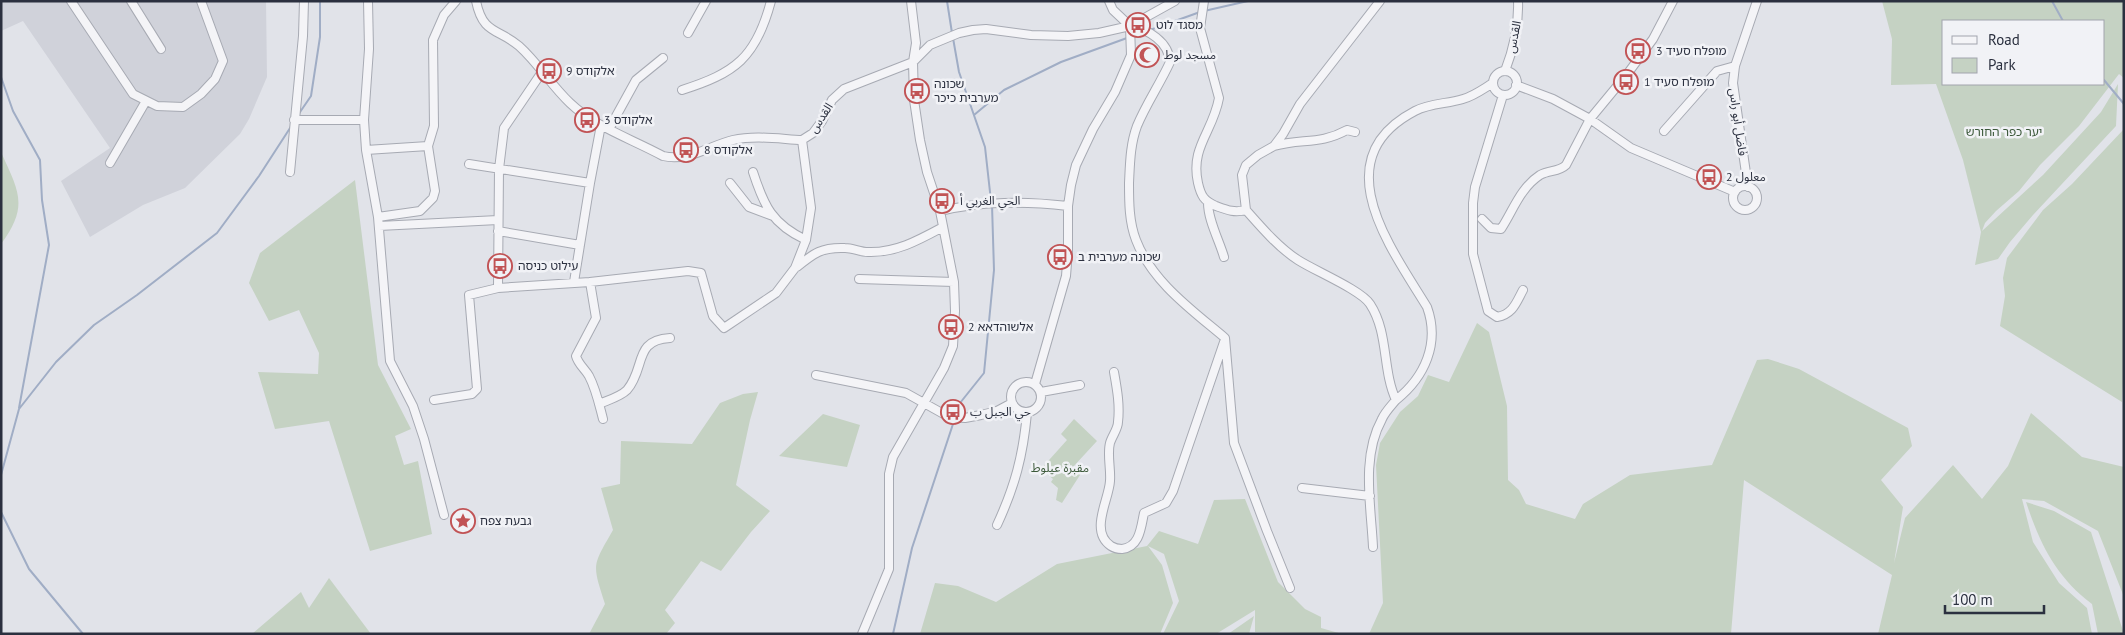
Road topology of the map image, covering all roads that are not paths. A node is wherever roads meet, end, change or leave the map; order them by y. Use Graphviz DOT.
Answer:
graph roads {
  1 [pos="71,1"];
  2 [pos="131,1"];
  3 [pos="201,1"];
  4 [pos="304,1"];
  5 [pos="368,1"];
  6 [pos="456,1"];
  7 [pos="476,1"];
  8 [pos="706,1"];
  9 [pos="771,1"];
  10 [pos="911,1"];
  11 [pos="1109,1"];
  12 [pos="1175,1"];
  13 [pos="1204,1"];
  14 [pos="1380,1"];
  15 [pos="1518,1"];
  16 [pos="1673,1"];
  17 [pos="1757,1"];
  18 [pos="1130,26"];
  19 [pos="688,33"];
  20 [pos="162,50"];
  21 [pos="663,58"];
  22 [pos="913,62"];
  23 [pos="1735,66"];
  24 [pos="1505,71"];
  25 [pos="542,72"];
  26 [pos="1493,83"];
  27 [pos="1516,85"];
  28 [pos="682,90"];
  29 [pos="1503,95"];
  30 [pos="146,101"];
  31 [pos="1590,119"];
  32 [pos="294,120"];
  33 [pos="364,120"];
  34 [pos="605,127"];
  35 [pos="1664,131"];
  36 [pos="1355,132"];
  37 [pos="802,140"];
  38 [pos="428,146"];
  39 [pos="1274,146"];
  40 [pos="366,150"];
  41 [pos="110,163"];
  42 [pos="469,164"];
  43 [pos="499,169"];
  44 [pos="290,172"];
  45 [pos="753,172"];
  46 [pos="590,183"];
  47 [pos="730,183"];
  48 [pos="1748,187"];
  49 [pos="1735,192"];
  50 [pos="1208,203"];
  51 [pos="1068,206"];
  52 [pos="1246,210"];
  53 [pos="940,211"];
  54 [pos="773,216"];
  55 [pos="378,217"];
  56 [pos="1482,219"];
  57 [pos="498,220"];
  58 [pos="379,226"];
  59 [pos="943,226"];
  60 [pos="498,232"];
  61 [pos="806,240"];
  62 [pos="580,245"];
  63 [pos="1224,257"];
  64 [pos="795,268"];
  65 [pos="859,279"];
  66 [pos="574,282"];
  67 [pos="590,282"];
  68 [pos="954,282"];
  69 [pos="498,288"];
  70 [pos="1524,290"];
  71 [pos="670,338"];
  72 [pos="1225,338"];
  73 [pos="1114,372"];
  74 [pos="816,376"];
  75 [pos="1035,384"];
  76 [pos="1080,385"];
  77 [pos="1041,392"];
  78 [pos="434,400"];
  79 [pos="1396,400"];
  80 [pos="924,402"];
  81 [pos="1012,403"];
  82 [pos="599,404"];
  83 [pos="1027,413"];
  84 [pos="603,419"];
  85 [pos="1302,488"];
  86 [pos="1370,496"];
  87 [pos="444,515"];
  88 [pos="997,525"];
  89 [pos="1373,546"];
  90 [pos="1290,588"];
  91 [pos="862,634"];
  1 -- 30 [label="street"];
  2 -- 20 [label="street"];
  3 -- 30 [label="street"];
  4 -- 32 [label="street"];
  5 -- 33 [label="street"];
  6 -- 38 [label="street"];
  7 -- 25 [label="street, القدس"];
  8 -- 19 [label="street"];
  9 -- 28 [label="street"];
  10 -- 22 [label="street"];
  11 -- 18 [label="street"];
  12 -- 18 [label="street, القدس"];
  13 -- 50 [label="street"];
  14 -- 39 [label="street"];
  15 -- 24 [label="street, القدس"];
  16 -- 31 [label="street"];
  17 -- 23 [label="street, فاضل أبو راس"];
  18 -- 22 [label="street, القدس"];
  18 -- 51 [label="street"];
  18 -- 72 [label="street"];
  21 -- 34 [label="street"];
  22 -- 37 [label="street, القدس"];
  22 -- 53 [label="street"];
  23 -- 35 [label="street"];
  23 -- 48 [label="street, فاضل أبو راس"];
  24 -- 26 [label="street"];
  24 -- 27 [label="street"];
  25 -- 34 [label="street, القدس"];
  25 -- 43 [label="street"];
  26 -- 29 [label="street"];
  26 -- 79 [label="street"];
  27 -- 29 [label="street"];
  27 -- 31 [label="street"];
  29 -- 70 [label="street"];
  30 -- 41 [label="street"];
  31 -- 49 [label="street"];
  31 -- 56 [label="street"];
  32 -- 33 [label="street"];
  32 -- 44 [label="street"];
  33 -- 40 [label="street"];
  34 -- 37 [label="street, القدس"];
  34 -- 46 [label="street"];
  36 -- 39 [label="street"];
  37 -- 61 [label="street"];
  38 -- 40 [label="street"];
  38 -- 55 [label="street"];
  39 -- 52 [label="street"];
  40 -- 55 [label="street"];
  42 -- 43 [label="street"];
  43 -- 46 [label="street"];
  43 -- 57 [label="street"];
  45 -- 54 [label="street"];
  46 -- 62 [label="street"];
  47 -- 54 [label="street"];
  48 -- 49 [label="street"];
  48 -- 49 [label="street"];
  50 -- 52 [label="street"];
  50 -- 63 [label="street"];
  51 -- 53 [label="street"];
  51 -- 75 [label="street"];
  52 -- 79 [label="street"];
  53 -- 59 [label="street"];
  54 -- 61 [label="street"];
  55 -- 58 [label="street"];
  57 -- 58 [label="street"];
  57 -- 60 [label="street"];
  58 -- 87 [label="street"];
  59 -- 64 [label="street"];
  59 -- 68 [label="street"];
  60 -- 62 [label="street"];
  60 -- 69 [label="street"];
  61 -- 64 [label="street"];
  62 -- 66 [label="street"];
  64 -- 67 [label="street"];
  65 -- 68 [label="street"];
  66 -- 67 [label="street"];
  66 -- 69 [label="street"];
  67 -- 82 [label="street"];
  68 -- 80 [label="street"];
  69 -- 78 [label="street"];
  71 -- 82 [label="street"];
  72 -- 73 [label="street"];
  72 -- 90 [label="street"];
  74 -- 80 [label="street"];
  75 -- 77 [label="street"];
  75 -- 81 [label="street"];
  76 -- 77 [label="street"];
  77 -- 83 [label="street"];
  79 -- 86 [label="street"];
  80 -- 81 [label="street"];
  80 -- 91 [label="street"];
  81 -- 83 [label="street"];
  82 -- 84 [label="street"];
  83 -- 88 [label="street"];
  85 -- 86 [label="street"];
  86 -- 89 [label="street"];
}
